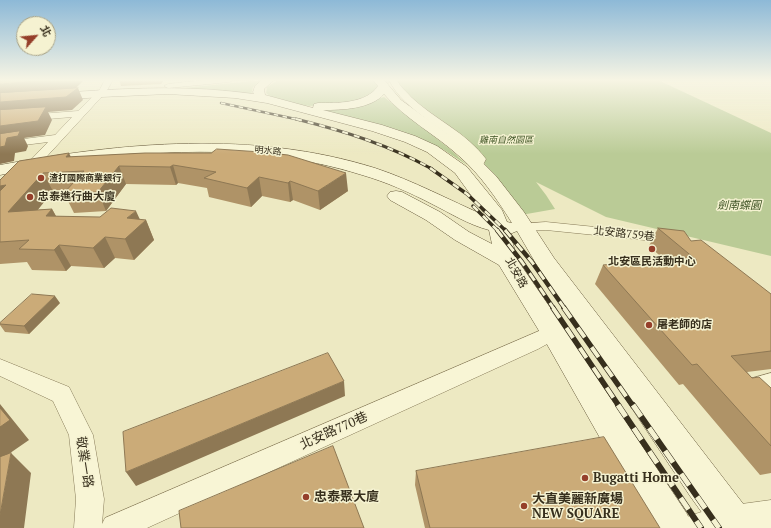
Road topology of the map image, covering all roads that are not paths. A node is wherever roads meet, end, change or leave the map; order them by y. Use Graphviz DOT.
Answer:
graph roads {
  1 [pos="89,105"];
  2 [pos="267,105"];
  3 [pos="285,105"];
  4 [pos="343,105"];
  5 [pos="401,105"];
  6 [pos="414,105"];
  7 [pos="293,107"];
  8 [pos="80,114"];
  9 [pos="329,116"];
  10 [pos="0,120"];
  11 [pos="57,138"];
  12 [pos="0,145"];
  13 [pos="478,165"];
  14 [pos="28,169"];
  15 [pos="0,170"];
  16 [pos="0,178"];
  17 [pos="0,199"];
  18 [pos="512,228"];
  19 [pos="684,244"];
  20 [pos="507,261"];
  21 [pos="553,332"];
  22 [pos="0,367"];
  23 [pos="771,382"];
  24 [pos="771,409"];
  25 [pos="771,514"];
  26 [pos="734,524"];
  27 [pos="88,528"];
  28 [pos="115,528"];
  29 [pos="673,528"];
  30 [pos="694,528"];
  1 -- 8 [label="street"];
  2 -- 9 [label="main road"];
  3 -- 7 [label="main road, 北安路"];
  4 -- 7 [label="main road, 北安路"];
  5 -- 13 [label="main road, 北安路"];
  6 -- 13 [label="street"];
  7 -- 9 [label="main road, 北安路"];
  8 -- 10 [label="street"];
  8 -- 11 [label="street"];
  9 -- 18 [label="main road, 北安路"];
  11 -- 12 [label="street"];
  11 -- 14 [label="street"];
  13 -- 18 [label="main road, 北安路"];
  14 -- 15 [label="main road, 明水路"];
  14 -- 16 [label="main road, 明水路"];
  14 -- 17 [label="street"];
  14 -- 18 [label="main road, 明水路"];
  14 -- 20 [label="main road, 明水路"];
  18 -- 19 [label="street, 北安路759巷"];
  18 -- 20 [label="main road, 北安路"];
  18 -- 26 [label="main road, 北安路"];
  20 -- 21 [label="main road, 北安路"];
  21 -- 28 [label="street, 北安路770巷"];
  21 -- 29 [label="main road, 北安路"];
  22 -- 27 [label="street, 敬業一路"];
  23 -- 24 [label="street"];
  25 -- 26 [label="street"];
  26 -- 30 [label="street"];
}
